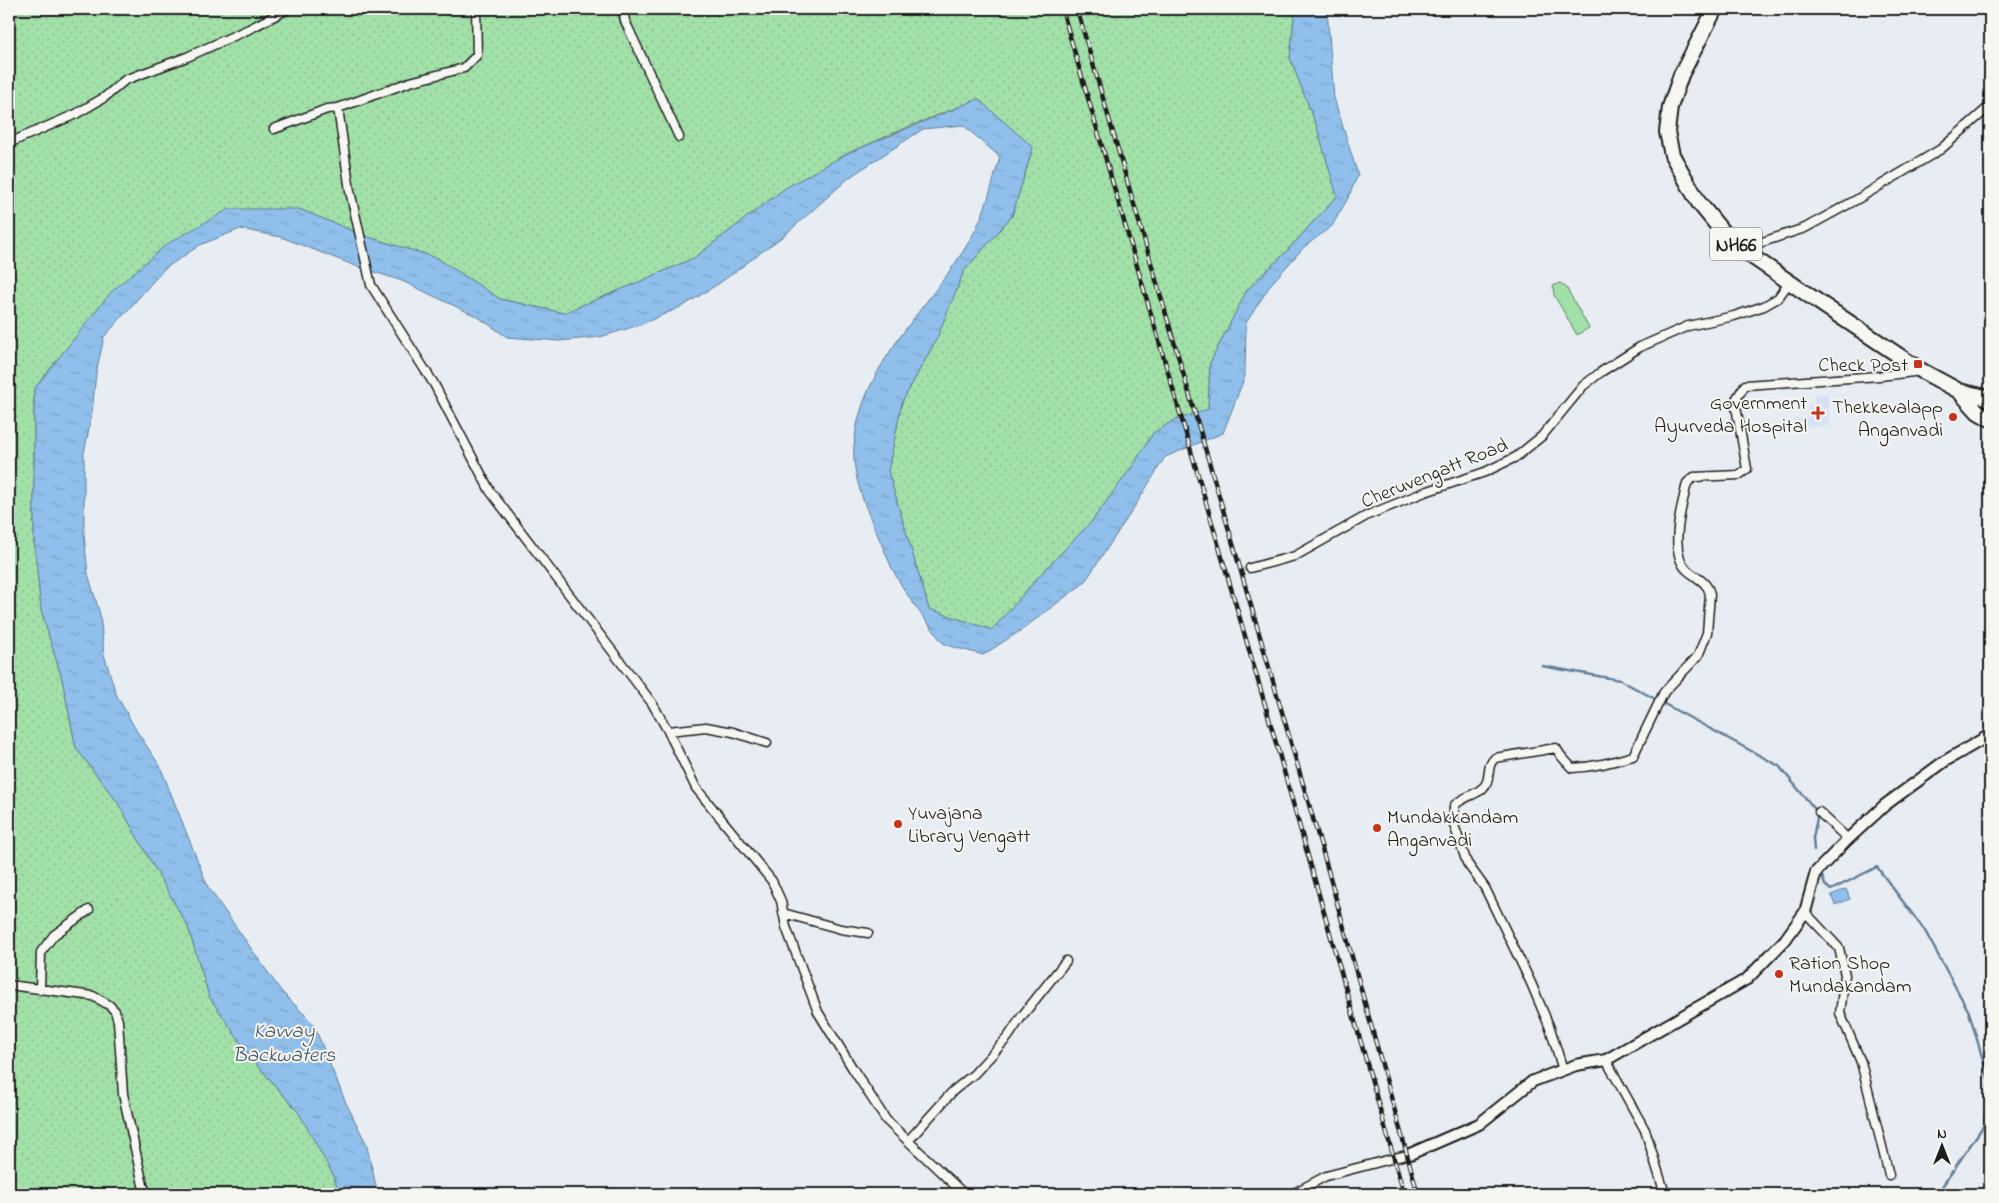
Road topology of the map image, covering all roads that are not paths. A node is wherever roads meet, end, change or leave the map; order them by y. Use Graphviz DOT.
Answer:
graph roads {
  1 [pos="288,9"];
  2 [pos="476,9"];
  3 [pos="623,9"];
  4 [pos="1716,9"];
  5 [pos="1990,106"];
  6 [pos="338,108"];
  7 [pos="274,129"];
  8 [pos="679,137"];
  9 [pos="9,142"];
  10 [pos="1741,249"];
  11 [pos="1790,281"];
  12 [pos="1922,371"];
  13 [pos="1959,391"];
  14 [pos="1990,398"];
  15 [pos="1990,419"];
  16 [pos="1250,568"];
  17 [pos="668,731"];
  18 [pos="1990,735"];
  19 [pos="767,743"];
  20 [pos="1819,812"];
  21 [pos="1848,839"];
  22 [pos="89,910"];
  23 [pos="1805,912"];
  24 [pos="784,913"];
  25 [pos="868,933"];
  26 [pos="1066,960"];
  27 [pos="9,985"];
  28 [pos="40,990"];
  29 [pos="1606,1060"];
  30 [pos="1563,1070"];
  31 [pos="908,1141"];
  32 [pos="1410,1154"];
  33 [pos="1889,1175"];
  34 [pos="147,1194"];
  35 [pos="964,1194"];
  36 [pos="1292,1194"];
  37 [pos="1665,1194"];
  1 -- 9 [label="street"];
  2 -- 6 [label="street"];
  3 -- 8 [label="street"];
  4 -- 10 [label="highway, NH66"];
  5 -- 10 [label="street"];
  6 -- 7 [label="street"];
  6 -- 17 [label="street"];
  10 -- 11 [label="highway, NH66"];
  11 -- 12 [label="highway, NH66"];
  11 -- 16 [label="street, Cheruvengatt Road"];
  12 -- 13 [label="highway, NH66"];
  12 -- 30 [label="street"];
  13 -- 14 [label="highway, NH66"];
  13 -- 15 [label="highway, NH66"];
  17 -- 19 [label="street"];
  17 -- 24 [label="street"];
  18 -- 21 [label="street"];
  20 -- 21 [label="street"];
  21 -- 23 [label="street"];
  22 -- 28 [label="street"];
  23 -- 29 [label="street"];
  23 -- 33 [label="street"];
  24 -- 25 [label="street"];
  24 -- 31 [label="street"];
  26 -- 31 [label="street"];
  27 -- 28 [label="street"];
  28 -- 34 [label="street"];
  29 -- 30 [label="street"];
  29 -- 37 [label="street"];
  30 -- 32 [label="street"];
  31 -- 35 [label="street"];
  32 -- 36 [label="street"];
}
